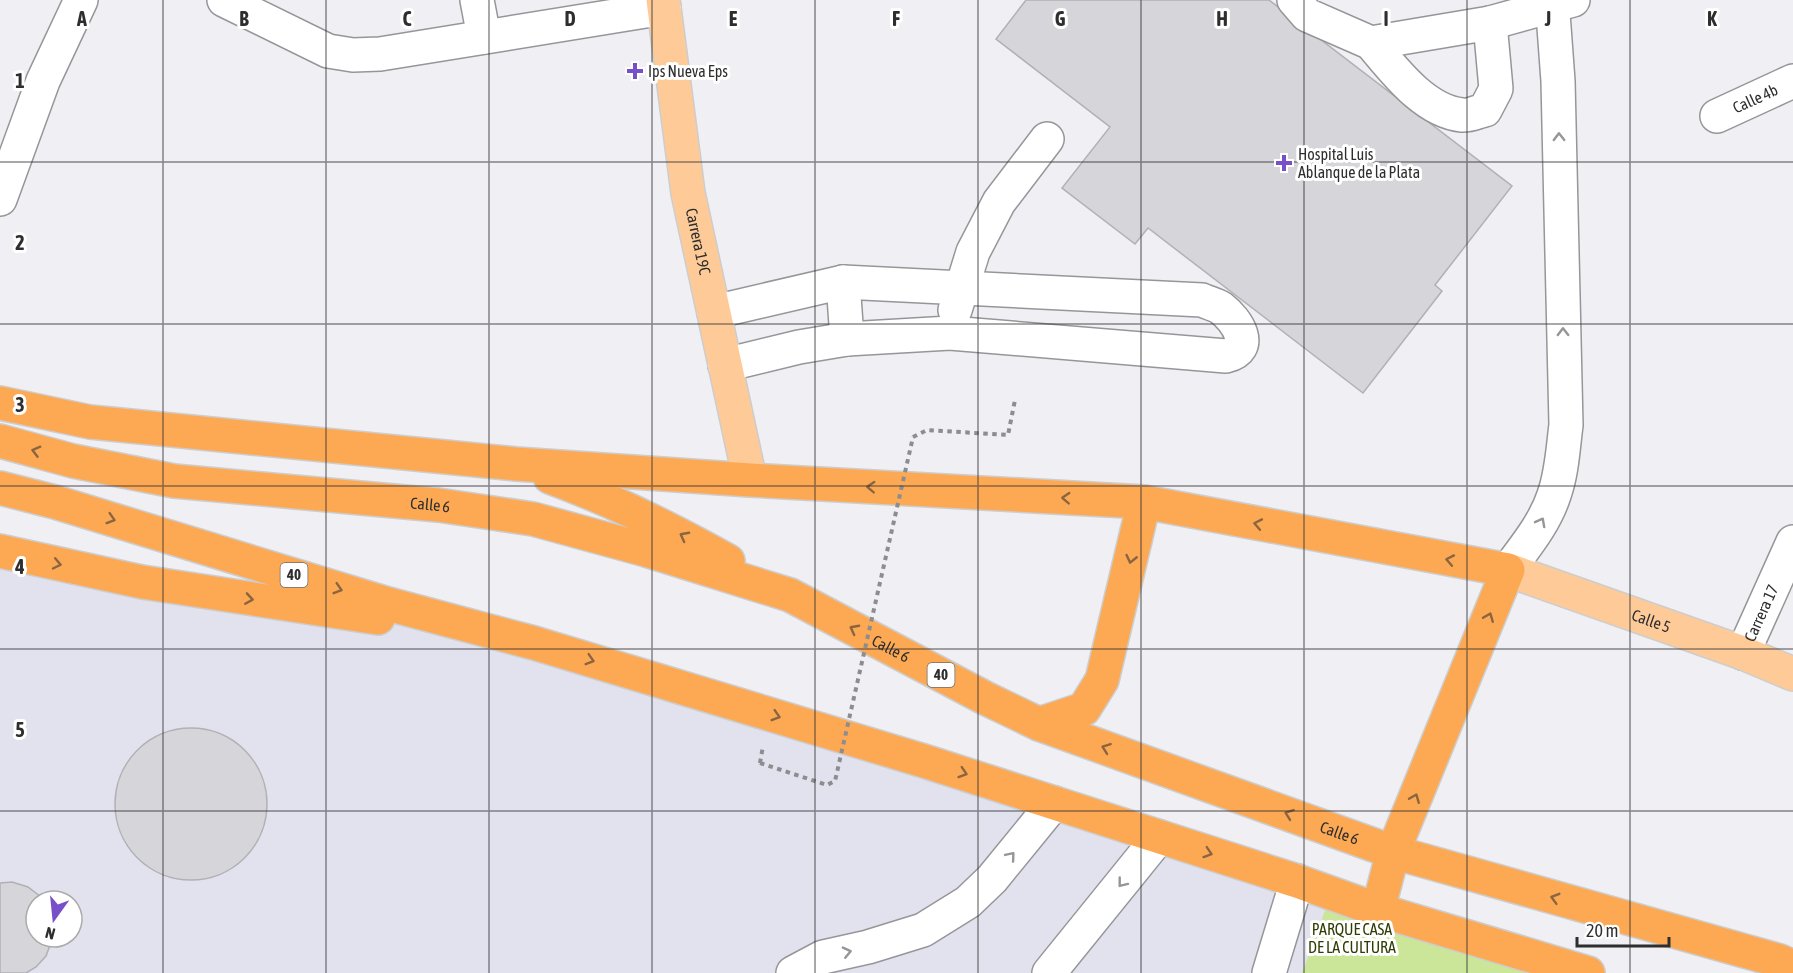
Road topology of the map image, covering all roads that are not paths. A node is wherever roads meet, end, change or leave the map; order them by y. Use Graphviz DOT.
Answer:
graph roads {
  1 [pos="81,0"];
  2 [pos="224,0"];
  3 [pos="477,0"];
  4 [pos="1294,0"];
  5 [pos="1558,1"];
  6 [pos="663,4"];
  7 [pos="1490,23"];
  8 [pos="484,37"];
  9 [pos="1371,43"];
  10 [pos="1793,81"];
  11 [pos="1717,116"];
  12 [pos="1047,139"];
  13 [pos="0,199"];
  14 [pos="843,282"];
  15 [pos="960,289"];
  16 [pos="714,312"];
  17 [pos="950,333"];
  18 [pos="847,339"];
  19 [pos="725,365"];
  20 [pos="0,403"];
  21 [pos="0,441"];
  22 [pos="516,464"];
  23 [pos="750,480"];
  24 [pos="0,488"];
  25 [pos="1144,502"];
  26 [pos="1793,542"];
  27 [pos="0,551"];
  28 [pos="1508,570"];
  29 [pos="790,595"];
  30 [pos="534,643"];
  31 [pos="1743,653"];
  32 [pos="1793,674"];
  33 [pos="1038,724"];
  34 [pos="1054,803"];
  35 [pos="1159,837"];
  36 [pos="1394,852"];
  37 [pos="1297,881"];
  38 [pos="1378,910"];
  39 [pos="1793,967"];
  40 [pos="793,973"];
  41 [pos="1049,973"];
  42 [pos="1269,973"];
  43 [pos="1588,973"];
  1 -- 13 [label="street"];
  2 -- 8 [label="street"];
  3 -- 8 [label="street"];
  4 -- 9 [label="street"];
  5 -- 7 [label="street"];
  28 -- 5 [label="street, one-way"];
  6 -- 8 [label="street"];
  6 -- 16 [label="main road, Carrera 19C"];
  7 -- 9 [label="street"];
  7 -- 9 [label="street"];
  10 -- 11 [label="street, Calle 4b"];
  12 -- 15 [label="street"];
  14 -- 15 [label="street"];
  14 -- 16 [label="street"];
  14 -- 18 [label="street"];
  15 -- 17 [label="street"];
  15 -- 17 [label="street"];
  16 -- 19 [label="main road, Carrera 19C"];
  17 -- 18 [label="street"];
  18 -- 19 [label="street"];
  19 -- 23 [label="main road, Carrera 19C"];
  20 -- 22 [label="highway"];
  29 -- 21 [label="highway, Calle 6 / 40, one-way"];
  22 -- 23 [label="highway"];
  29 -- 22 [label="highway, one-way"];
  25 -- 23 [label="highway, one-way"];
  24 -- 30 [label="highway, 40, one-way"];
  28 -- 25 [label="highway, one-way"];
  25 -- 33 [label="highway, one-way"];
  26 -- 31 [label="street, Carrera 17"];
  27 -- 30 [label="highway, one-way"];
  28 -- 31 [label="main road, Calle 5"];
  36 -- 28 [label="highway, one-way"];
  33 -- 29 [label="highway, Calle 6 / 40, one-way"];
  30 -- 34 [label="highway, 40, one-way"];
  31 -- 32 [label="main road, Calle 5"];
  36 -- 33 [label="highway, Calle 6 / 40, one-way"];
  34 -- 35 [label="highway, 40"];
  40 -- 34 [label="street, one-way"];
  35 -- 37 [label="highway, 40, one-way"];
  35 -- 41 [label="street, one-way"];
  36 -- 38 [label="highway"];
  39 -- 36 [label="highway, Calle 6 / 40, one-way"];
  37 -- 38 [label="highway, 40"];
  37 -- 42 [label="street"];
  38 -- 43 [label="highway, 40"];
}
